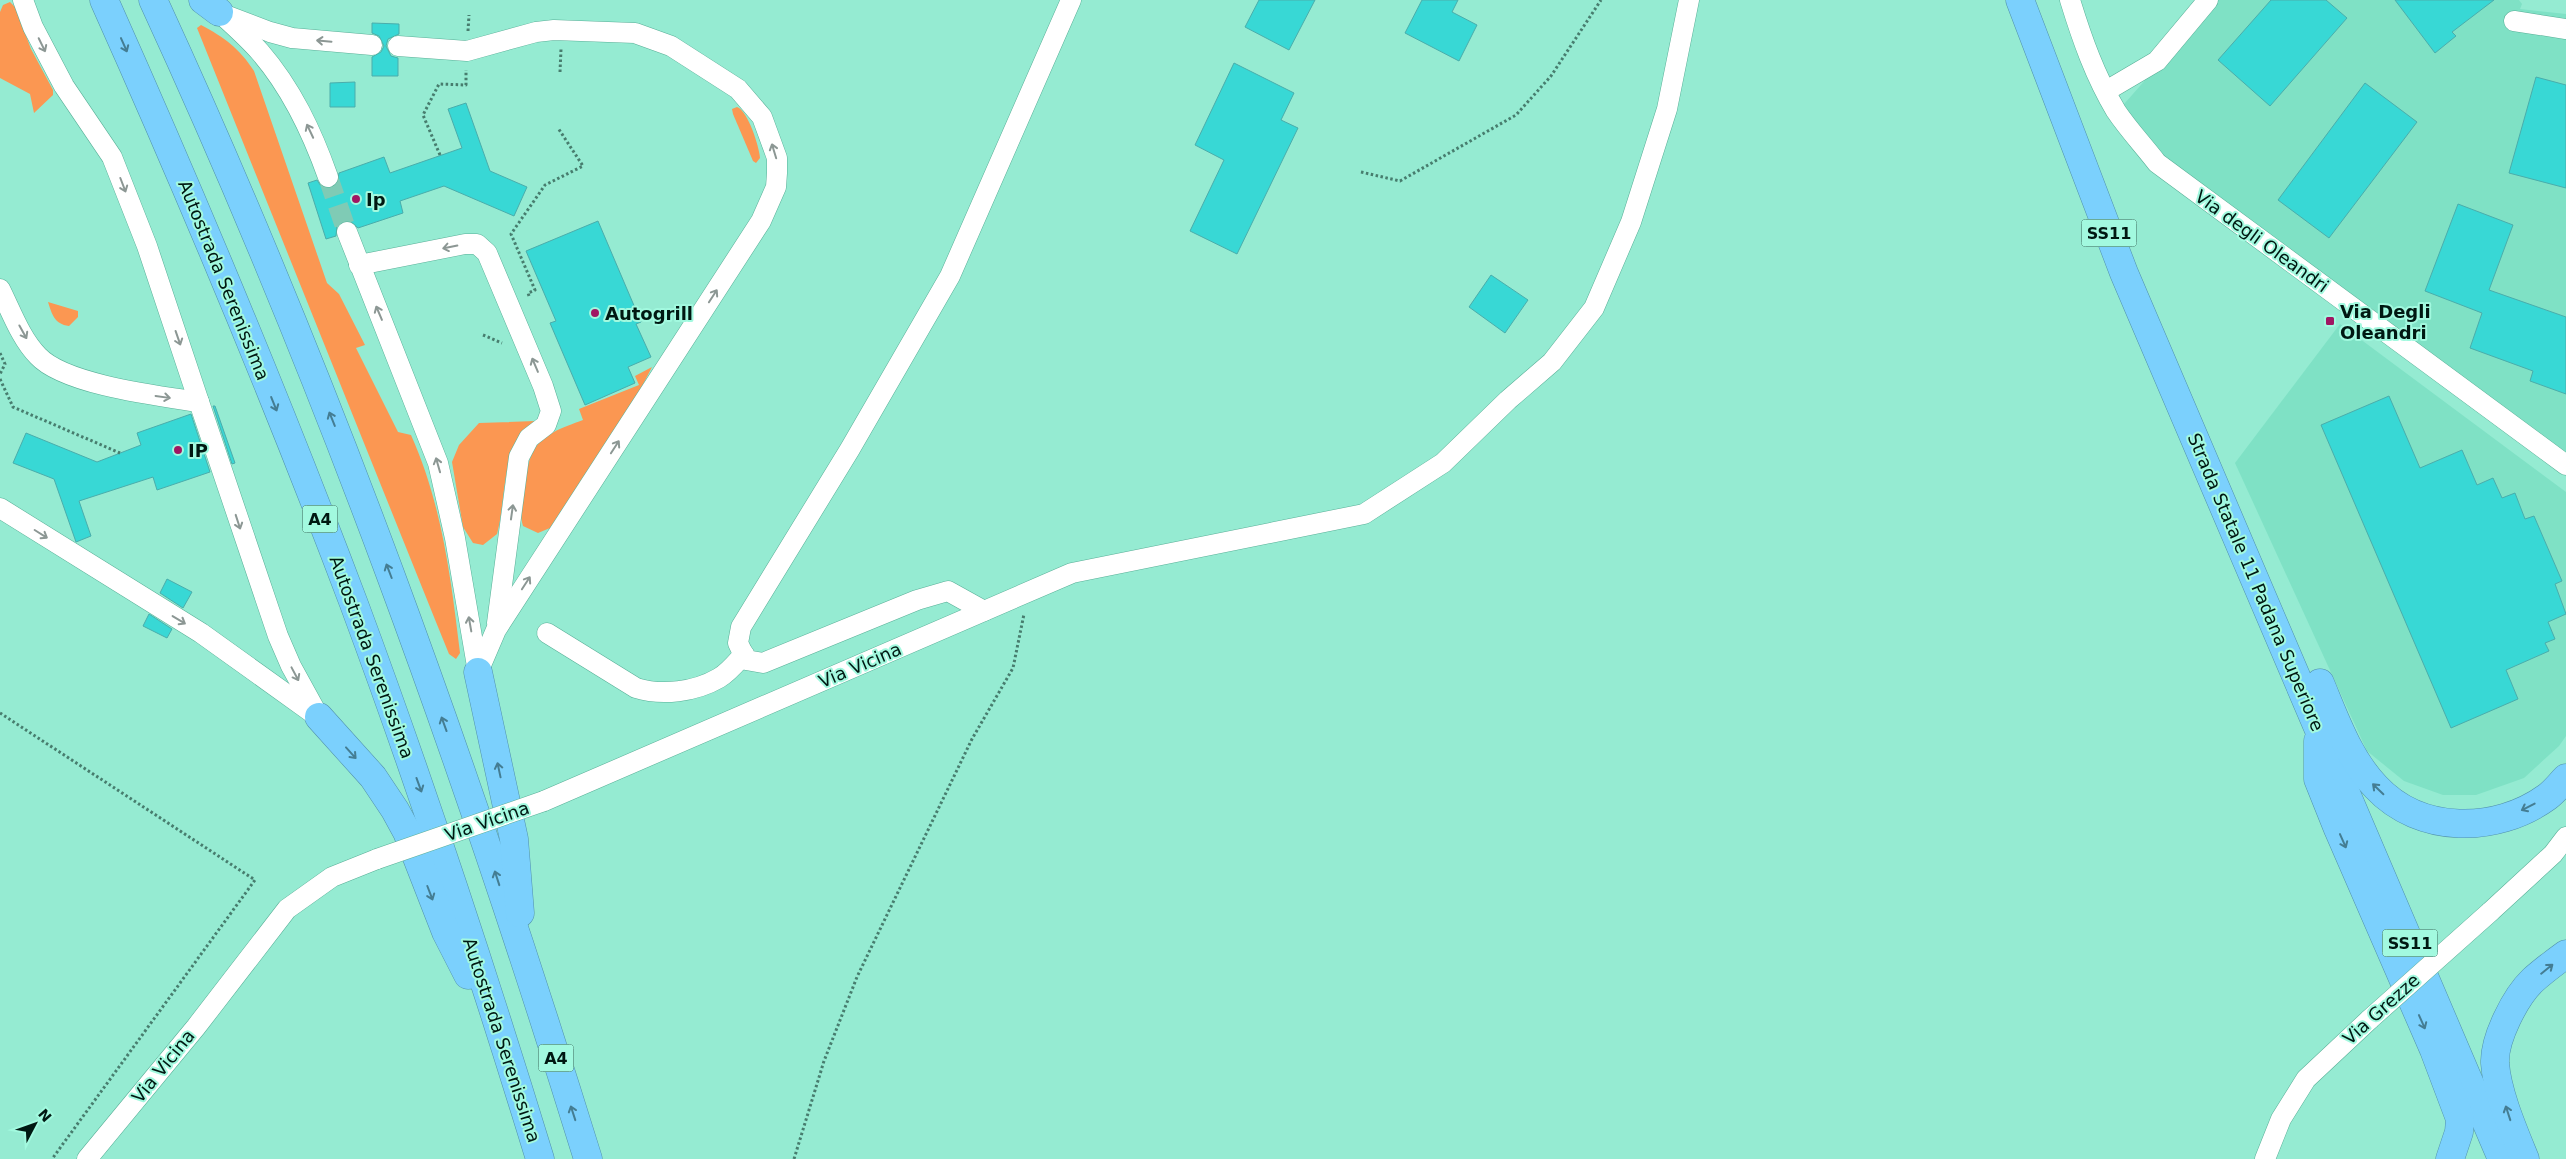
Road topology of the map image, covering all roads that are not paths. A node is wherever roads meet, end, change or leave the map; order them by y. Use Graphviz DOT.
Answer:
graph roads {
  1 [pos="23,0"];
  2 [pos="104,0"];
  3 [pos="153,0"];
  4 [pos="1071,0"];
  5 [pos="1689,0"];
  6 [pos="2020,0"];
  7 [pos="2070,0"];
  8 [pos="2208,0"];
  9 [pos="211,6"];
  10 [pos="2514,21"];
  11 [pos="2566,29"];
  12 [pos="372,45"];
  13 [pos="398,46"];
  14 [pos="2106,91"];
  15 [pos="328,177"];
  16 [pos="347,232"];
  17 [pos="359,265"];
  18 [pos="0,289"];
  19 [pos="199,402"];
  20 [pos="2205,463"];
  21 [pos="2566,465"];
  22 [pos="0,508"];
  23 [pos="984,611"];
  24 [pos="496,630"];
  25 [pos="547,633"];
  26 [pos="744,654"];
  27 [pos="478,672"];
  28 [pos="318,717"];
  29 [pos="2318,727"];
  30 [pos="2566,778"];
  31 [pos="2566,837"];
  32 [pos="2566,954"];
  33 [pos="523,957"];
  34 [pos="506,1050"];
  35 [pos="87,1159"];
  36 [pos="540,1159"];
  37 [pos="588,1159"];
  38 [pos="2264,1159"];
  39 [pos="2450,1159"];
  40 [pos="2502,1159"];
  41 [pos="2525,1159"];
  1 -- 19 [label="street, one-way"];
  2 -- 34 [label="highway, Autostrada Serenissima / A4, one-way"];
  33 -- 3 [label="highway, A4, one-way"];
  4 -- 26 [label="street"];
  5 -- 23 [label="street, Via Vicina"];
  6 -- 20 [label="highway, Strada Statale 11 Padana Superiore / SS11"];
  7 -- 14 [label="street, Via degli Oleandri"];
  8 -- 14 [label="street"];
  12 -- 9 [label="street, one-way"];
  15 -- 9 [label="street, one-way"];
  10 -- 11 [label="street"];
  24 -- 13 [label="street, one-way"];
  14 -- 21 [label="street, Via degli Oleandri"];
  16 -- 17 [label="street"];
  24 -- 17 [label="street, one-way"];
  27 -- 17 [label="street, one-way"];
  18 -- 19 [label="street, one-way"];
  19 -- 28 [label="street, one-way"];
  20 -- 29 [label="highway, Strada Statale 11 Padana Superiore / SS11"];
  30 -- 20 [label="highway, one-way"];
  22 -- 28 [label="street, one-way"];
  23 -- 26 [label="street"];
  23 -- 35 [label="street, Via Vicina, bridge"];
  24 -- 27 [label="street"];
  25 -- 26 [label="street"];
  33 -- 27 [label="highway, one-way"];
  28 -- 34 [label="highway, one-way"];
  29 -- 39 [label="highway, one-way"];
  29 -- 40 [label="highway, Strada Statale 11 Padana Superiore / SS11"];
  31 -- 38 [label="street, Via Grezze, bridge"];
  41 -- 32 [label="highway, one-way"];
  37 -- 33 [label="highway, A4, one-way"];
  34 -- 36 [label="highway, Autostrada Serenissima / A4"];
}
